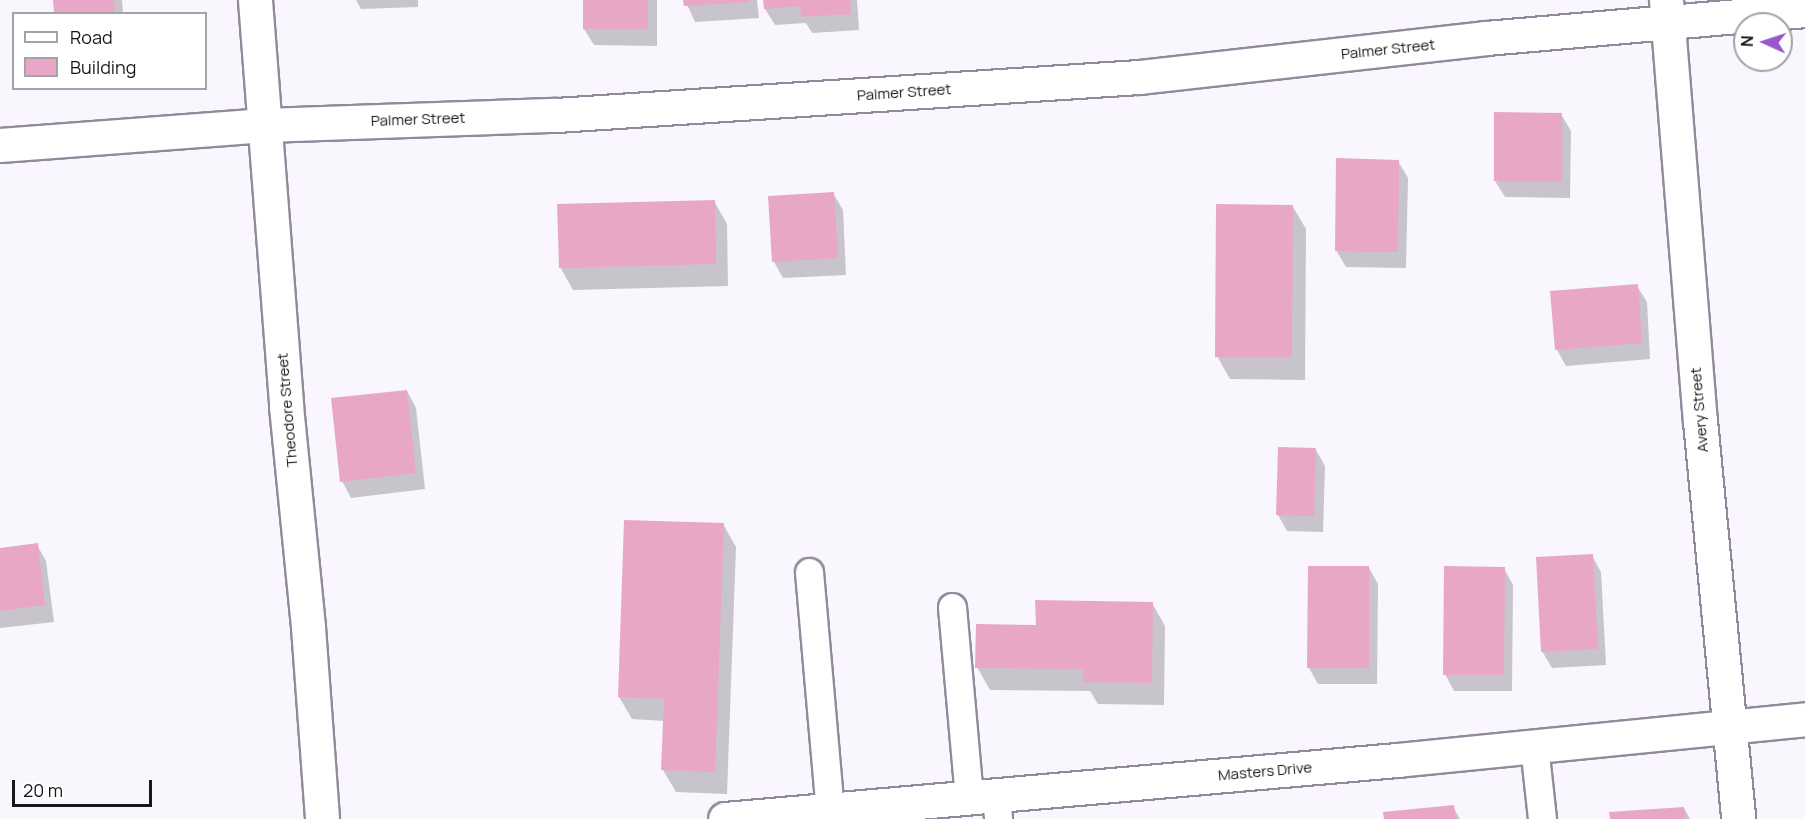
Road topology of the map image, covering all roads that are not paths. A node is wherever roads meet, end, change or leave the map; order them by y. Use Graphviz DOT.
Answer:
graph roads {
  1 [pos="255,0"];
  2 [pos="1667,10"];
  3 [pos="1805,10"];
  4 [pos="265,125"];
  5 [pos="0,145"];
  6 [pos="809,572"];
  7 [pos="952,607"];
  8 [pos="1805,719"];
  9 [pos="1729,726"];
  10 [pos="1534,746"];
  11 [pos="988,804"];
  12 [pos="830,810"];
  13 [pos="322,819"];
  14 [pos="725,819"];
  15 [pos="1542,819"];
  16 [pos="1738,819"];
  1 -- 4 [label="street, Theodore Street"];
  2 -- 3 [label="street, Palmer Street"];
  2 -- 4 [label="street, Palmer Street"];
  2 -- 9 [label="street, Avery Street"];
  4 -- 5 [label="street, Palmer Street"];
  4 -- 13 [label="street, Theodore Street"];
  6 -- 12 [label="lane"];
  7 -- 11 [label="lane"];
  8 -- 9 [label="street, Masters Drive"];
  9 -- 10 [label="street, Masters Drive"];
  9 -- 16 [label="street, Avery Street"];
  10 -- 11 [label="street, Masters Drive"];
  10 -- 15 [label="lane"];
  11 -- 12 [label="street, Masters Drive"];
  12 -- 14 [label="street, Masters Drive"];
}
